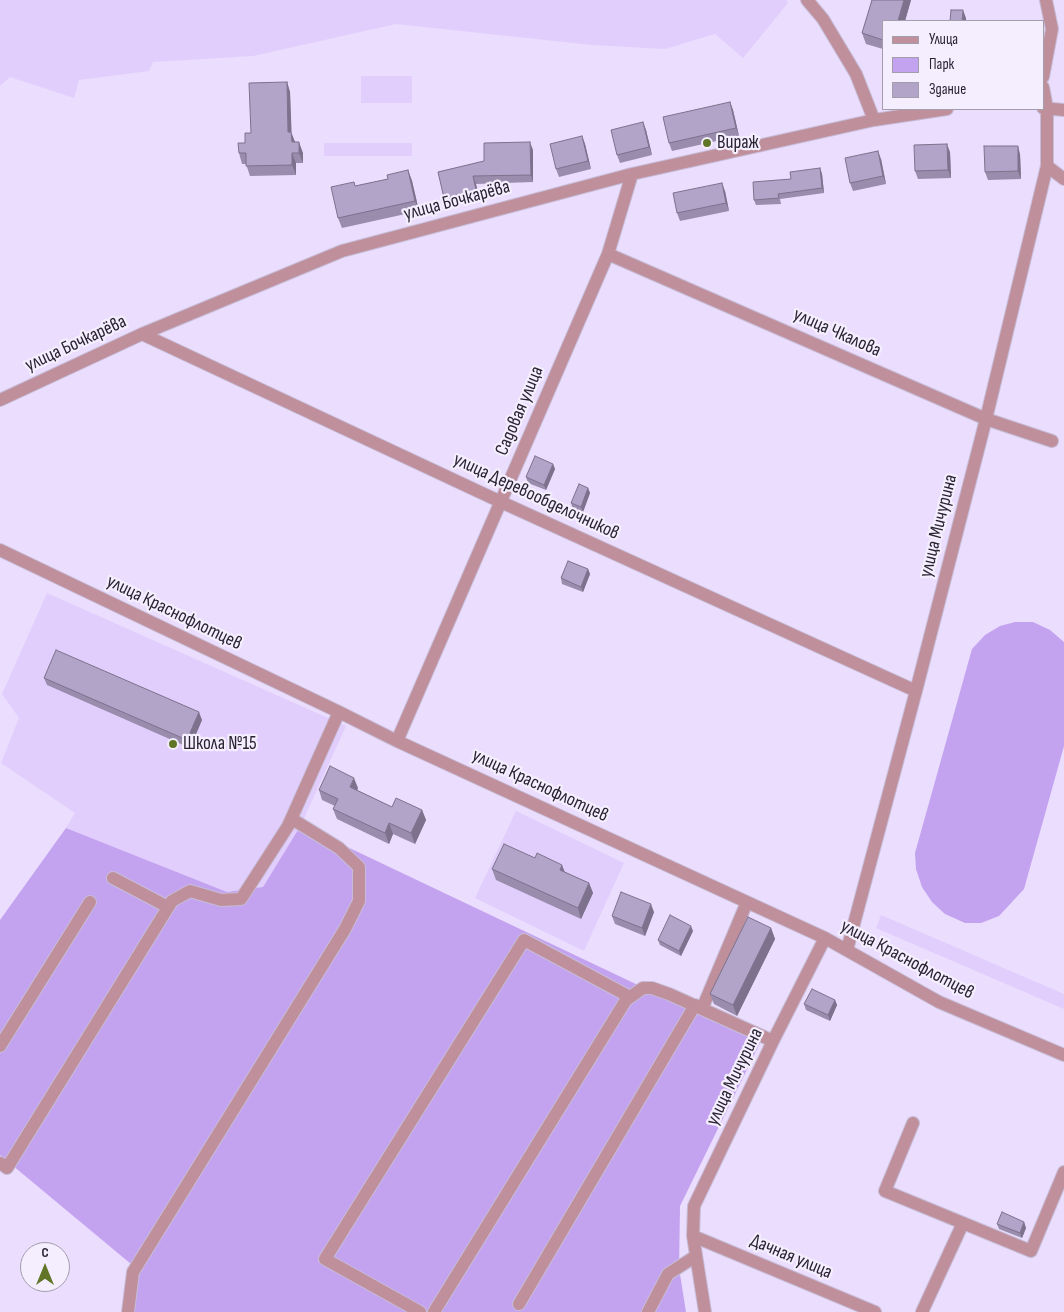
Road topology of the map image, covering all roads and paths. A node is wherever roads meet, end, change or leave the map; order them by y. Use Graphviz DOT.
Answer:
graph roads {
  1 [pos="807,0"];
  2 [pos="1046,0"];
  3 [pos="1044,73"];
  4 [pos="1045,108"];
  5 [pos="940,110"];
  6 [pos="1064,110"];
  7 [pos="874,120"];
  8 [pos="1047,166"];
  9 [pos="632,174"];
  10 [pos="1064,179"];
  11 [pos="608,254"];
  12 [pos="142,334"];
  13 [pos="0,400"];
  14 [pos="986,419"];
  15 [pos="1052,442"];
  16 [pos="500,502"];
  17 [pos="0,550"];
  18 [pos="916,691"];
  19 [pos="339,712"];
  20 [pos="397,741"];
  21 [pos="292,818"];
  22 [pos="114,878"];
  23 [pos="90,902"];
  24 [pos="747,902"];
  25 [pos="168,907"];
  26 [pos="825,938"];
  27 [pos="847,950"];
  28 [pos="630,997"];
  29 [pos="698,1007"];
  30 [pos="773,1042"];
  31 [pos="0,1046"];
  32 [pos="1064,1055"];
  33 [pos="913,1123"];
  34 [pos="0,1163"];
  35 [pos="1064,1172"];
  36 [pos="963,1223"];
  37 [pos="693,1236"];
  38 [pos="696,1256"];
  39 [pos="519,1304"];
  40 [pos="128,1312"];
  41 [pos="420,1312"];
  42 [pos="434,1312"];
  43 [pos="648,1312"];
  44 [pos="705,1312"];
  45 [pos="875,1312"];
  46 [pos="922,1312"];
  1 -- 7 [label="street"];
  2 -- 3 [label="street"];
  4 -- 6 [label="street"];
  4 -- 8 [label="street, улица Мичурина"];
  5 -- 7 [label="street, улица Бочкарёва"];
  7 -- 9 [label="street, улица Бочкарёва"];
  8 -- 10 [label="street"];
  8 -- 14 [label="street, улица Мичурина"];
  9 -- 11 [label="street, Садовая улица"];
  9 -- 12 [label="street, улица Бочкарёва"];
  11 -- 14 [label="street, улица Чкалова"];
  11 -- 16 [label="street, Садовая улица"];
  12 -- 13 [label="street, улица Бочкарёва"];
  12 -- 16 [label="street, улица Деревообделочников"];
  14 -- 15 [label="street, улица Чкалова"];
  14 -- 18 [label="street, улица Мичурина"];
  16 -- 18 [label="street, улица Деревообделочников"];
  16 -- 20 [label="street, Садовая улица"];
  17 -- 19 [label="street, улица Краснофлотцев"];
  18 -- 27 [label="street, улица Мичурина"];
  19 -- 20 [label="street, улица Краснофлотцев"];
  19 -- 21 [label="street"];
  20 -- 24 [label="street, улица Краснофлотцев"];
  21 -- 25 [label="street"];
  21 -- 40 [label="street"];
  22 -- 25 [label="street"];
  23 -- 31 [label="street"];
  24 -- 26 [label="street, улица Краснофлотцев"];
  24 -- 29 [label="street"];
  25 -- 34 [label="street"];
  26 -- 27 [label="street, улица Краснофлотцев"];
  26 -- 30 [label="street, улица Мичурина"];
  27 -- 32 [label="street, улица Краснофлотцев"];
  28 -- 29 [label="street"];
  28 -- 41 [label="street"];
  28 -- 42 [label="street"];
  29 -- 30 [label="street"];
  29 -- 39 [label="street"];
  30 -- 37 [label="street, улица Мичурина"];
  33 -- 36 [label="street"];
  35 -- 36 [label="street"];
  36 -- 46 [label="street"];
  37 -- 38 [label="street, улица Мичурина"];
  37 -- 45 [label="street, Дачная улица"];
  38 -- 43 [label="street"];
  38 -- 44 [label="street, улица Мичурина"];
}
